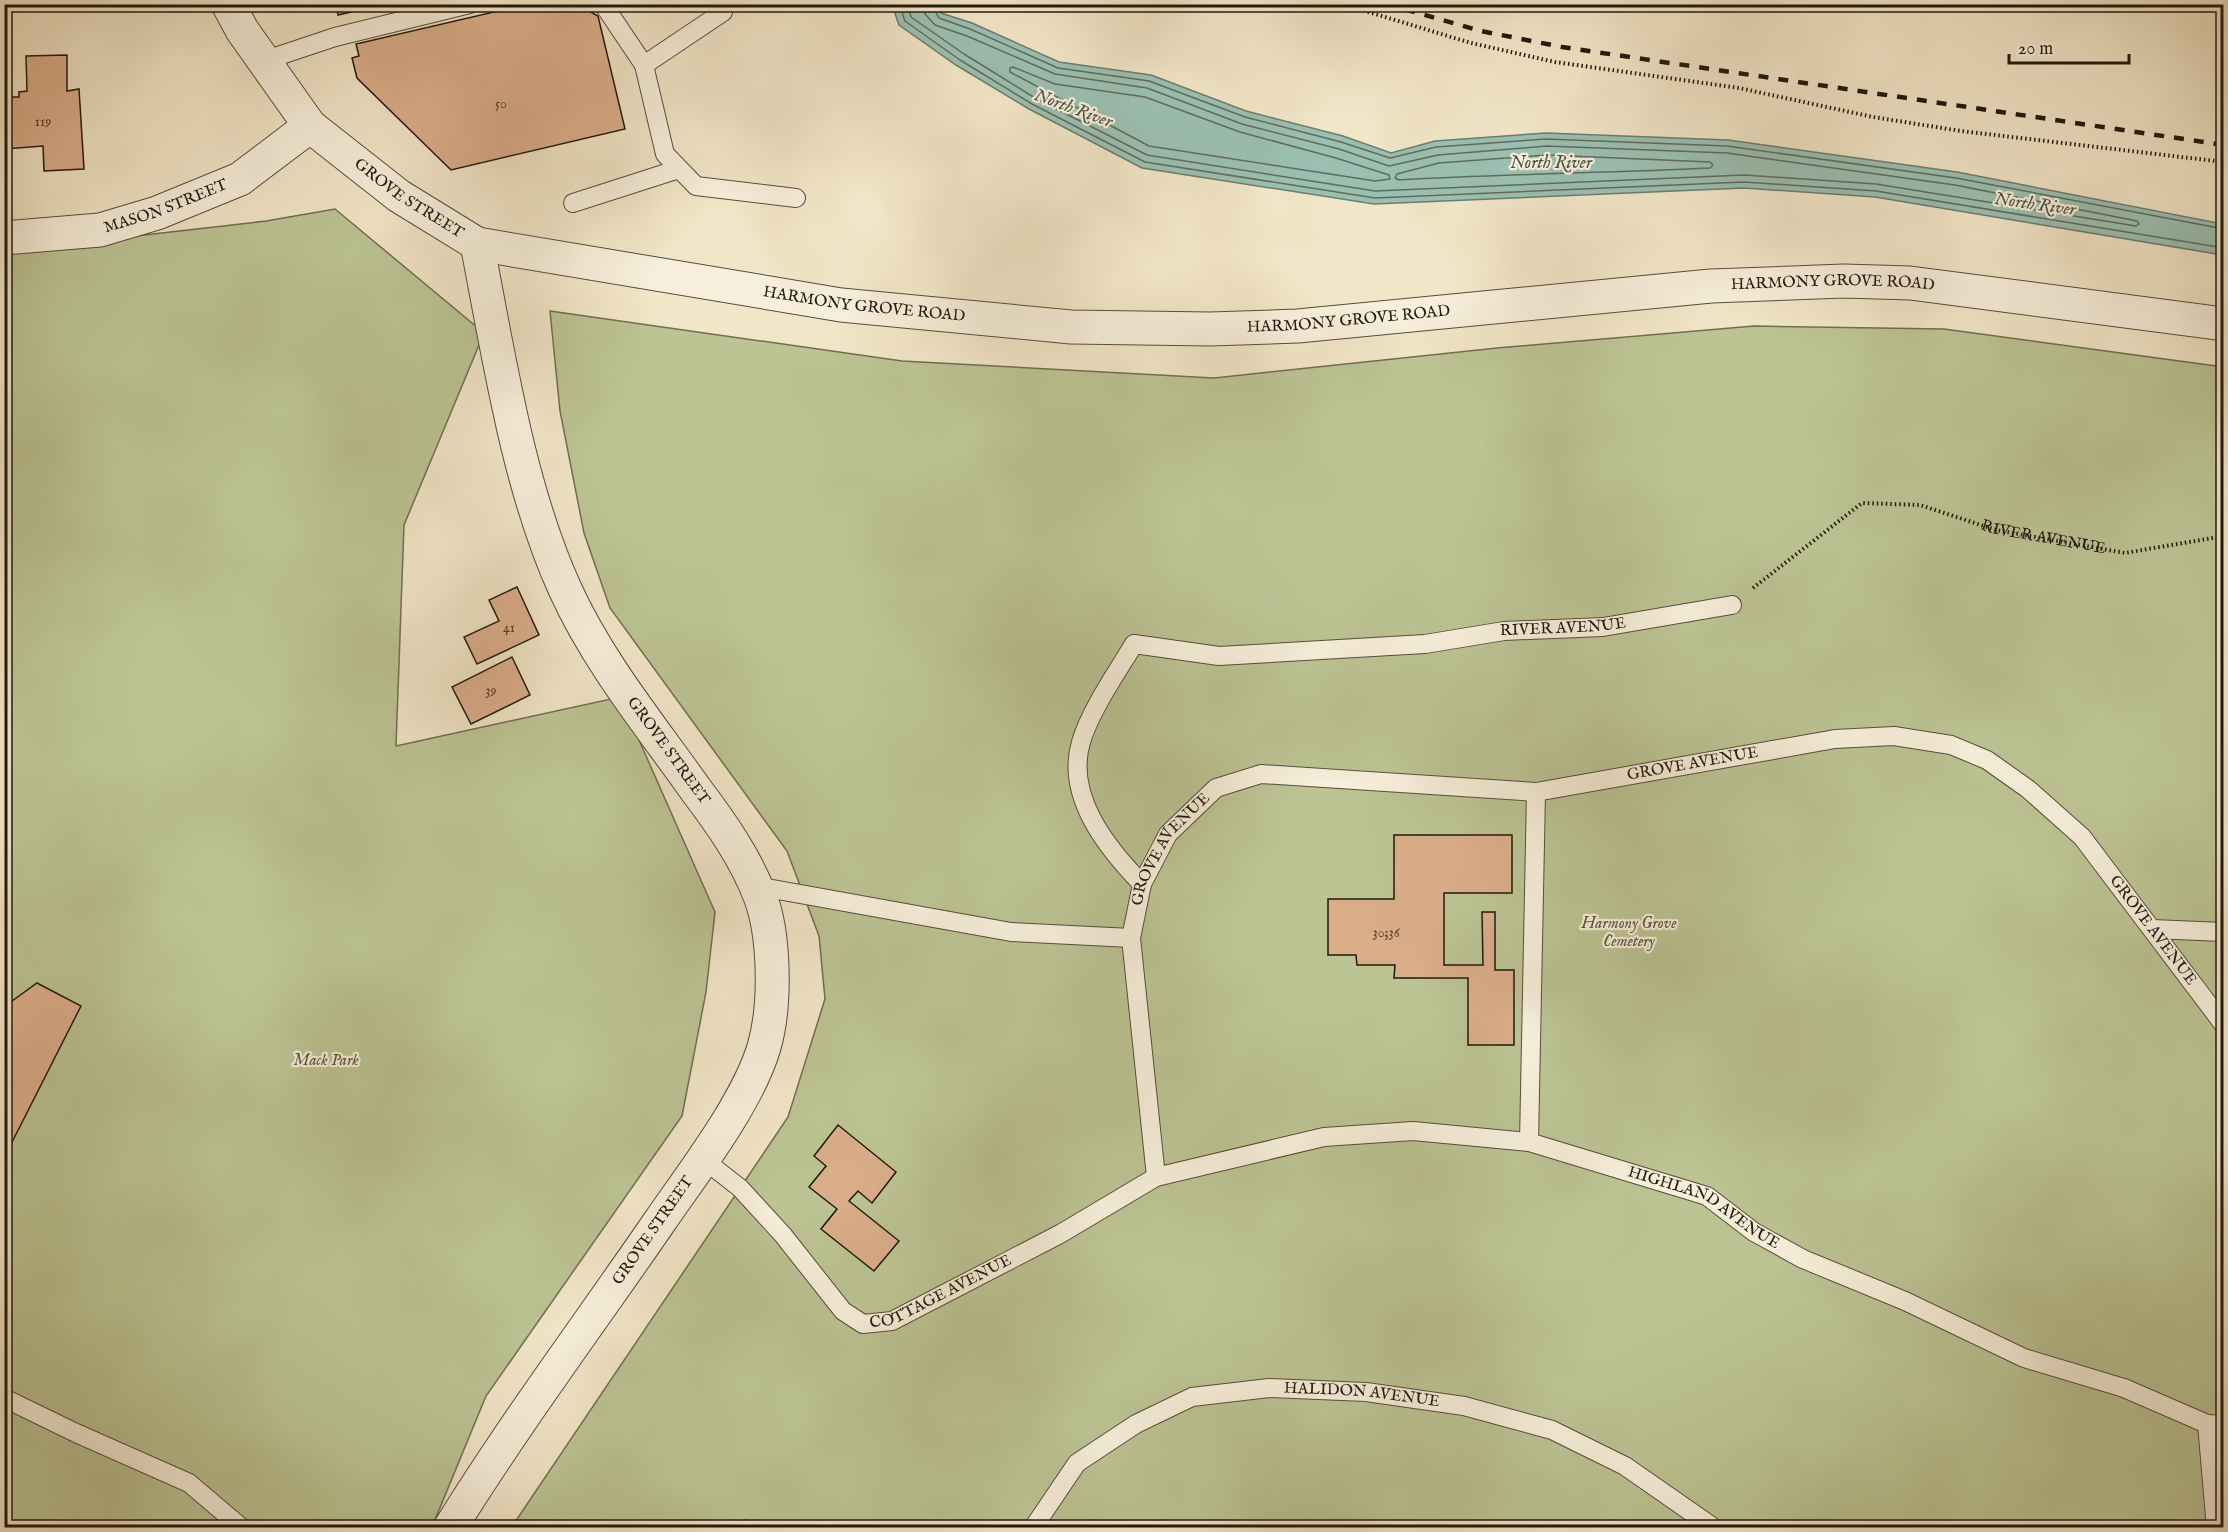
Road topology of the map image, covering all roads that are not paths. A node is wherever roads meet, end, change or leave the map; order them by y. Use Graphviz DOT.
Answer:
graph roads {
  1 [pos="228,4"];
  2 [pos="470,4"];
  3 [pos="603,4"];
  4 [pos="723,12"];
  5 [pos="263,61"];
  6 [pos="644,65"];
  7 [pos="310,126"];
  8 [pos="680,169"];
  9 [pos="796,198"];
  10 [pos="573,203"];
  11 [pos="4,238"];
  12 [pos="477,244"];
  13 [pos="2223,324"];
  14 [pos="1732,605"];
  15 [pos="1536,792"];
  16 [pos="1142,884"];
  17 [pos="756,886"];
  18 [pos="2152,929"];
  19 [pos="2223,932"];
  20 [pos="1131,938"];
  21 [pos="2223,1025"];
  22 [pos="1529,1142"];
  23 [pos="703,1159"];
  24 [pos="1156,1177"];
  25 [pos="4,1398"];
  26 [pos="2215,1424"];
  27 [pos="242,1527"];
  28 [pos="450,1527"];
  29 [pos="1033,1527"];
  30 [pos="1714,1527"];
  31 [pos="2217,1527"];
  1 -- 5 [label="street, GROVE STREET"];
  2 -- 5 [label="lane"];
  3 -- 6 [label="lane"];
  4 -- 6 [label="lane"];
  5 -- 7 [label="street, GROVE STREET"];
  6 -- 8 [label="lane"];
  7 -- 11 [label="street, MASON STREET"];
  7 -- 12 [label="street, GROVE STREET"];
  8 -- 9 [label="lane"];
  8 -- 10 [label="lane"];
  12 -- 13 [label="street, HARMONY GROVE ROAD"];
  12 -- 17 [label="street, GROVE STREET"];
  14 -- 16 [label="lane, RIVER AVENUE"];
  15 -- 16 [label="lane, GROVE AVENUE"];
  15 -- 18 [label="lane, GROVE AVENUE"];
  15 -- 22 [label="lane"];
  16 -- 20 [label="lane, GROVE AVENUE"];
  17 -- 20 [label="lane"];
  17 -- 23 [label="street, GROVE STREET"];
  18 -- 19 [label="lane"];
  18 -- 21 [label="lane, GROVE AVENUE"];
  20 -- 24 [label="lane, GROVE AVENUE"];
  22 -- 24 [label="lane, HIGHLAND AVENUE"];
  22 -- 26 [label="lane, HIGHLAND AVENUE"];
  23 -- 24 [label="lane, COTTAGE AVENUE"];
  23 -- 28 [label="street, GROVE STREET"];
  25 -- 27 [label="lane"];
  26 -- 31 [label="lane"];
  29 -- 30 [label="lane, HALIDON AVENUE"];
}
